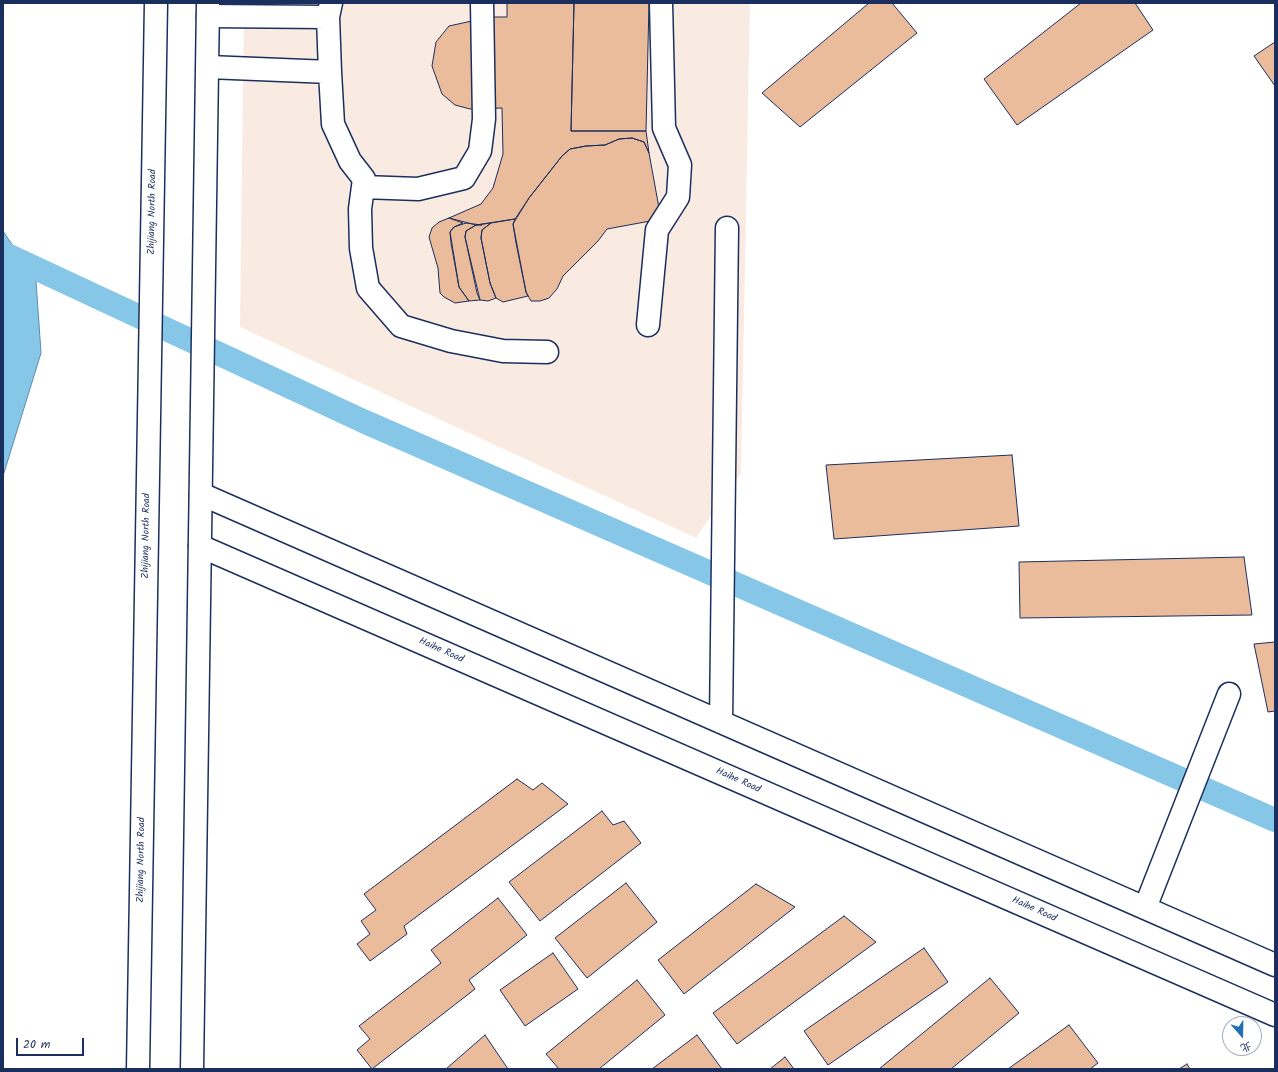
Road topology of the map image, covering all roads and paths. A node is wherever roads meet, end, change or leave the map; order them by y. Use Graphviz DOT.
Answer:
graph roads {
  1 [pos="156,3"];
  2 [pos="482,3"];
  3 [pos="661,3"];
  4 [pos="208,10"];
  5 [pos="330,10"];
  6 [pos="208,67"];
  7 [pos="330,72"];
  8 [pos="363,188"];
  9 [pos="727,228"];
  10 [pos="648,325"];
  11 [pos="547,352"];
  12 [pos="201,494"];
  13 [pos="200,546"];
  14 [pos="1227,699"];
  15 [pos="721,722"];
  16 [pos="1145,908"];
  17 [pos="1275,965"];
  18 [pos="1275,1015"];
  19 [pos="138,1069"];
  20 [pos="192,1069"];
  1 -- 19 [label="street, Zhijiang North Road"];
  2 -- 8 [label="street"];
  3 -- 10 [label="street"];
  4 -- 5 [label="street"];
  4 -- 6 [label="street"];
  5 -- 7 [label="street"];
  6 -- 7 [label="street"];
  6 -- 12 [label="street"];
  7 -- 8 [label="street"];
  8 -- 11 [label="street"];
  9 -- 15 [label="street"];
  12 -- 13 [label="street"];
  12 -- 15 [label="street"];
  13 -- 18 [label="street, Haihe Road"];
  13 -- 20 [label="street"];
  14 -- 16 [label="street"];
  15 -- 16 [label="street"];
  16 -- 17 [label="street"];
}
